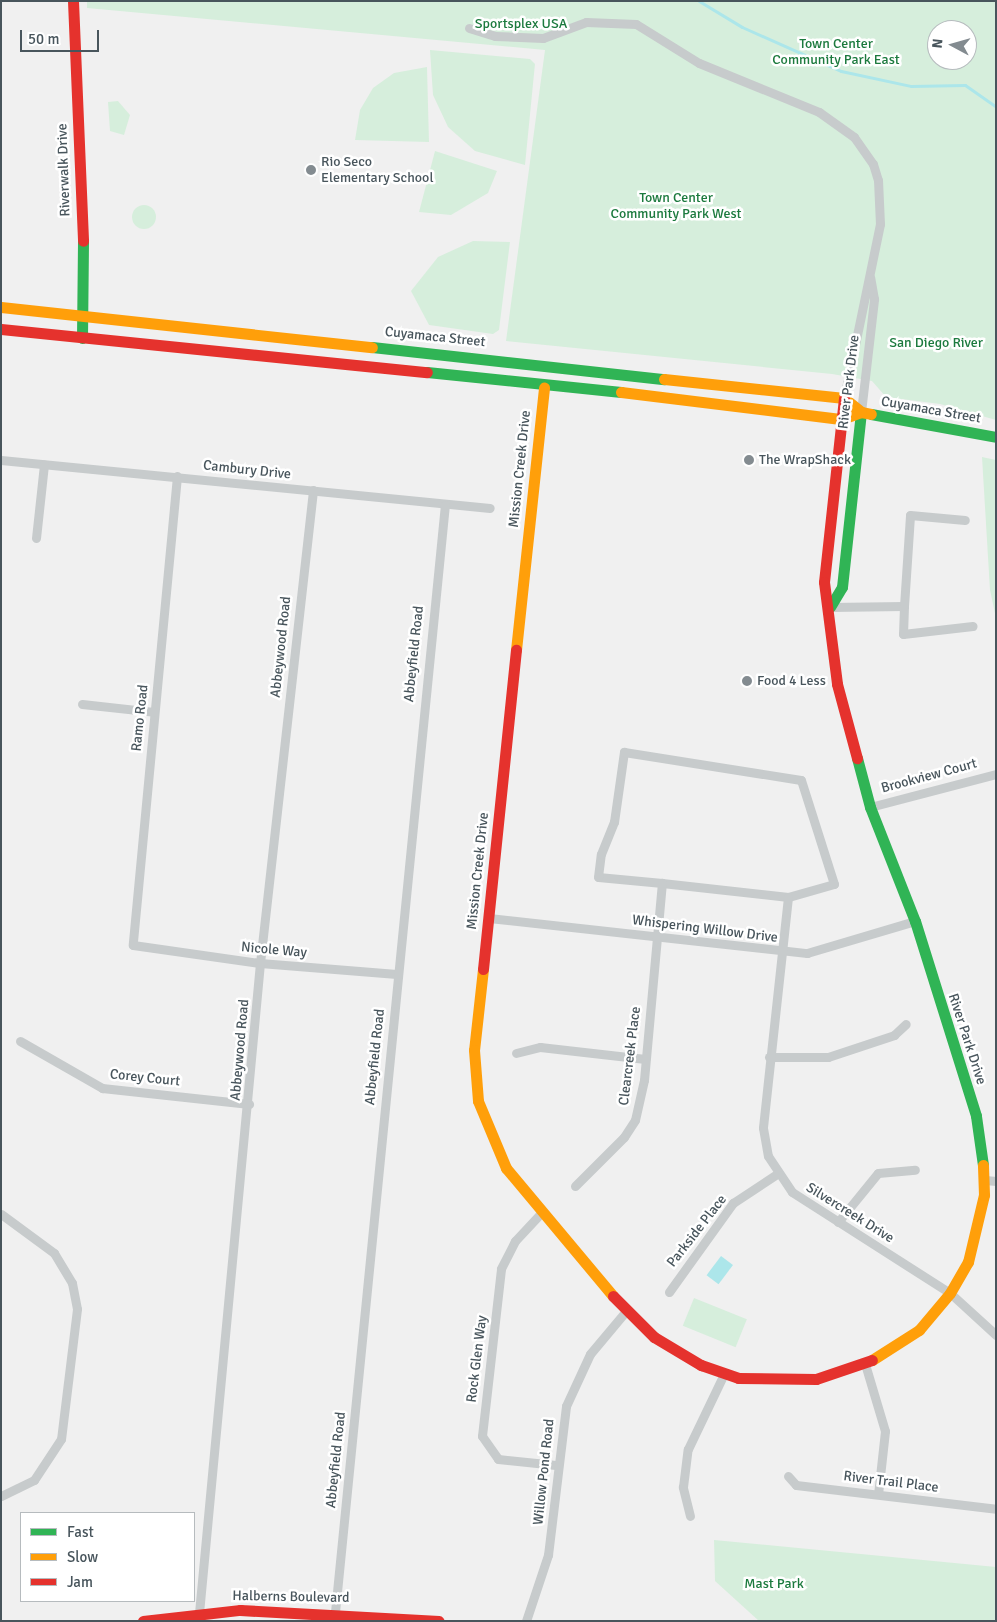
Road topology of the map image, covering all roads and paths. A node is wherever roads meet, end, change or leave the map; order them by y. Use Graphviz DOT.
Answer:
graph roads {
  1 [pos="73,1"];
  2 [pos="469,28"];
  3 [pos="870,277"];
  4 [pos="1,307"];
  5 [pos="84,316"];
  6 [pos="1,330"];
  7 [pos="82,338"];
  8 [pos="403,349"];
  9 [pos="401,370"];
  10 [pos="544,387"];
  11 [pos="844,398"];
  12 [pos="861,412"];
  13 [pos="842,419"];
  14 [pos="996,437"];
  15 [pos="1,460"];
  16 [pos="44,464"];
  17 [pos="177,476"];
  18 [pos="313,490"];
  19 [pos="445,506"];
  20 [pos="490,508"];
  21 [pos="965,520"];
  22 [pos="36,538"];
  23 [pos="904,606"];
  24 [pos="830,607"];
  25 [pos="973,626"];
  26 [pos="82,704"];
  27 [pos="154,712"];
  28 [pos="996,774"];
  29 [pos="870,807"];
  30 [pos="662,883"];
  31 [pos="788,897"];
  32 [pos="489,918"];
  33 [pos="915,921"];
  34 [pos="657,936"];
  35 [pos="150,950"];
  36 [pos="780,952"];
  37 [pos="260,963"];
  38 [pos="397,974"];
  39 [pos="906,1024"];
  40 [pos="20,1040"];
  41 [pos="516,1053"];
  42 [pos="769,1057"];
  43 [pos="645,1059"];
  44 [pos="249,1104"];
  45 [pos="915,1170"];
  46 [pos="777,1174"];
  47 [pos="990,1181"];
  48 [pos="575,1186"];
  49 [pos="542,1212"];
  50 [pos="1,1214"];
  51 [pos="838,1222"];
  52 [pos="669,1292"];
  53 [pos="950,1293"];
  54 [pos="626,1311"];
  55 [pos="996,1335"];
  56 [pos="865,1364"];
  57 [pos="724,1374"];
  58 [pos="556,1465"];
  59 [pos="788,1476"];
  60 [pos="878,1494"];
  61 [pos="1,1496"];
  62 [pos="996,1509"];
  63 [pos="690,1516"];
  64 [pos="199,1612"];
  65 [pos="335,1612"];
  66 [pos="143,1621"];
  67 [pos="439,1621"];
  68 [pos="526,1621"];
  1 -- 5 [label="street, Riverwalk Drive"];
  2 -- 3 [label="street, River Park Drive"];
  3 -- 11 [label="street, River Park Drive"];
  3 -- 12 [label="street, River Park Drive"];
  4 -- 5 [label="street, Cuyamaca Street"];
  5 -- 7 [label="street, Riverwalk Drive"];
  5 -- 8 [label="street, Cuyamaca Street"];
  6 -- 7 [label="street, Cuyamaca Street"];
  7 -- 9 [label="street, Cuyamaca Street"];
  8 -- 9 [label="street"];
  8 -- 11 [label="street, Cuyamaca Street"];
  9 -- 10 [label="street, Cuyamaca Street"];
  10 -- 13 [label="street, Cuyamaca Street"];
  10 -- 32 [label="street, Mission Creek Drive"];
  11 -- 12 [label="street, Cuyamaca Street"];
  11 -- 13 [label="street, River Park Drive"];
  12 -- 13 [label="street, Cuyamaca Street"];
  12 -- 14 [label="street, Cuyamaca Street"];
  12 -- 24 [label="street, River Park Drive"];
  13 -- 24 [label="street, River Park Drive"];
  15 -- 16 [label="street, Cambury Drive"];
  16 -- 17 [label="street, Cambury Drive"];
  16 -- 22 [label="street"];
  17 -- 18 [label="street, Cambury Drive"];
  17 -- 27 [label="street, Ramo Road"];
  18 -- 19 [label="street, Cambury Drive"];
  18 -- 37 [label="street, Abbeywood Road"];
  19 -- 20 [label="street, Cambury Drive"];
  19 -- 38 [label="street, Abbeyfield Road"];
  21 -- 23 [label="street"];
  23 -- 24 [label="street"];
  23 -- 25 [label="street"];
  24 -- 29 [label="street, River Park Drive"];
  26 -- 27 [label="street"];
  27 -- 35 [label="street, Ramo Road"];
  28 -- 29 [label="street, Brookview Court"];
  29 -- 33 [label="street, River Park Drive"];
  30 -- 31 [label="street"];
  30 -- 31 [label="street"];
  30 -- 34 [label="street, Clearcreek Place"];
  31 -- 36 [label="street, Silvercreek Drive"];
  32 -- 34 [label="street, Whispering Willow Drive"];
  32 -- 49 [label="street, Mission Creek Drive"];
  33 -- 36 [label="street, Whispering Willow Drive"];
  33 -- 47 [label="street, River Park Drive"];
  34 -- 36 [label="street, Whispering Willow Drive"];
  34 -- 43 [label="street, Clearcreek Place"];
  35 -- 37 [label="street, Nicole Way"];
  36 -- 42 [label="street, Silvercreek Drive"];
  37 -- 38 [label="street, Nicole Way"];
  37 -- 44 [label="street, Abbeywood Road"];
  38 -- 65 [label="street, Abbeyfield Road"];
  39 -- 42 [label="street"];
  40 -- 44 [label="street, Corey Court"];
  41 -- 43 [label="street"];
  42 -- 46 [label="street, Silvercreek Drive"];
  43 -- 48 [label="street, Clearcreek Place"];
  44 -- 64 [label="street, Abbeywood Road"];
  45 -- 51 [label="street"];
  46 -- 51 [label="street, Silvercreek Drive"];
  46 -- 52 [label="street, Parkside Place"];
  47 -- 53 [label="street, River Park Drive"];
  49 -- 54 [label="street, Mission Creek Drive"];
  49 -- 58 [label="street, Rock Glen Way"];
  50 -- 61 [label="street"];
  51 -- 53 [label="street, Silvercreek Drive"];
  53 -- 55 [label="street, Silvercreek Drive"];
  53 -- 56 [label="street, River Park Drive"];
  54 -- 57 [label="street, River Park Drive"];
  54 -- 58 [label="street, Willow Pond Road"];
  56 -- 57 [label="street, River Park Drive"];
  56 -- 60 [label="street"];
  57 -- 63 [label="street"];
  58 -- 68 [label="street, Willow Pond Road"];
  59 -- 60 [label="street, River Trail Place"];
  60 -- 62 [label="street, River Trail Place"];
  64 -- 65 [label="street, Halberns Boulevard"];
  64 -- 66 [label="street, Halberns Boulevard"];
  65 -- 67 [label="street, Halberns Boulevard"];
}
